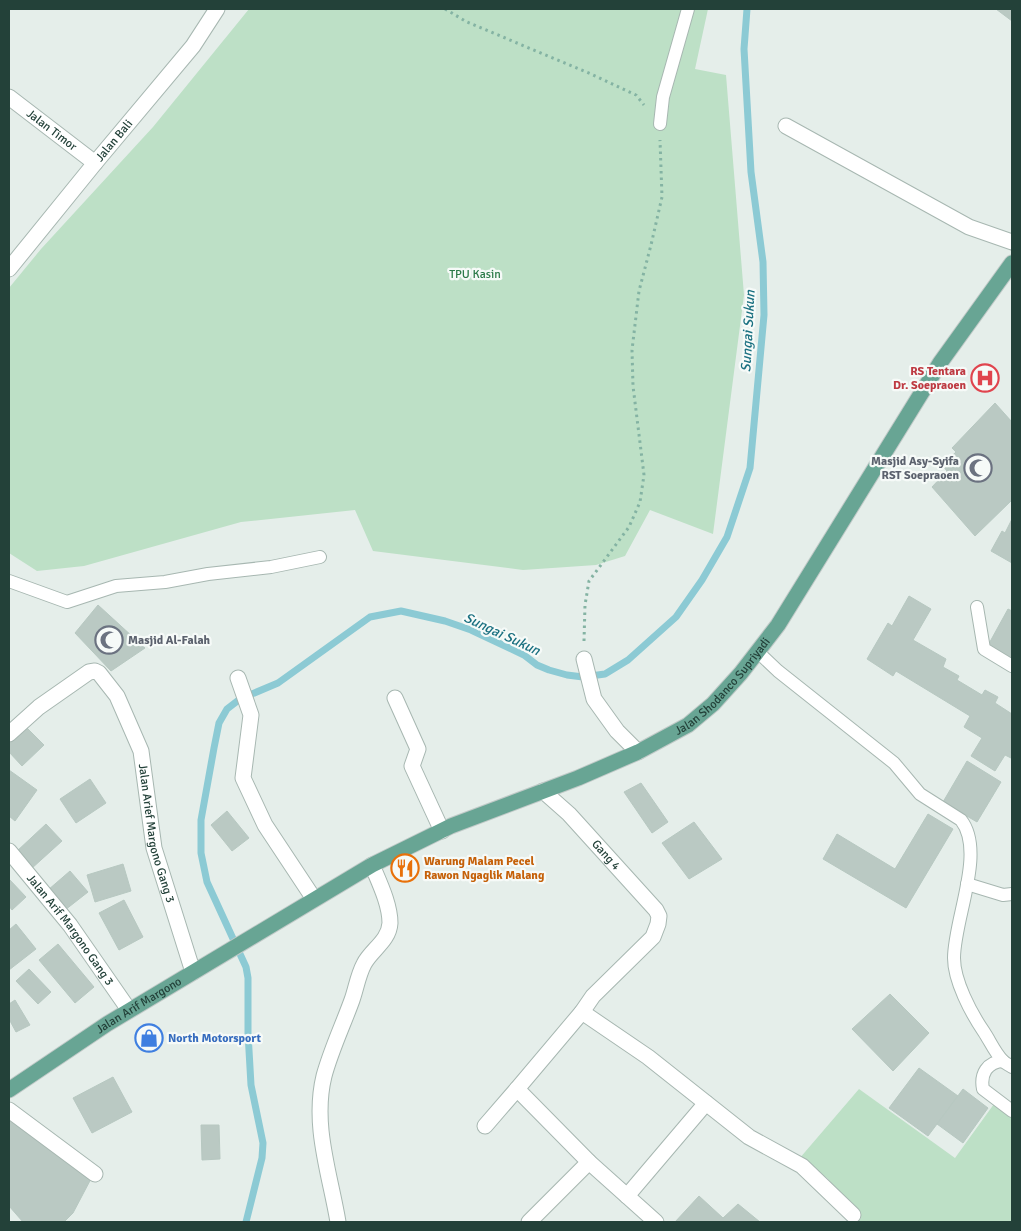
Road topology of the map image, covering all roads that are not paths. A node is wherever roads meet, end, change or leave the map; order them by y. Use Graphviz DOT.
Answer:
graph roads {
  1 [pos="217,9"];
  2 [pos="688,9"];
  3 [pos="9,97"];
  4 [pos="660,124"];
  5 [pos="786,126"];
  6 [pos="95,163"];
  7 [pos="1012,242"];
  8 [pos="1012,263"];
  9 [pos="9,269"];
  10 [pos="320,557"];
  11 [pos="9,581"];
  12 [pos="977,607"];
  13 [pos="758,652"];
  14 [pos="584,659"];
  15 [pos="1012,666"];
  16 [pos="238,678"];
  17 [pos="395,698"];
  18 [pos="9,734"];
  19 [pos="638,752"];
  20 [pos="543,791"];
  21 [pos="442,831"];
  22 [pos="9,851"];
  23 [pos="372,865"];
  24 [pos="967,884"];
  25 [pos="1012,894"];
  26 [pos="314,899"];
  27 [pos="272,924"];
  28 [pos="194,972"];
  29 [pos="129,1010"];
  30 [pos="582,1012"];
  31 [pos="1007,1064"];
  32 [pos="516,1088"];
  33 [pos="9,1090"];
  34 [pos="706,1103"];
  35 [pos="9,1110"];
  36 [pos="1012,1111"];
  37 [pos="485,1126"];
  38 [pos="589,1162"];
  39 [pos="96,1174"];
  40 [pos="626,1196"];
  41 [pos="853,1216"];
  42 [pos="338,1222"];
  43 [pos="529,1222"];
  44 [pos="656,1222"];
  1 -- 6 [label="street, Jalan Bali"];
  2 -- 4 [label="lane"];
  3 -- 6 [label="street, Jalan Timor"];
  5 -- 7 [label="street"];
  6 -- 9 [label="street, Jalan Bali"];
  8 -- 13 [label="main road, Jalan Shodanco Supriyadi"];
  10 -- 11 [label="lane"];
  12 -- 15 [label="lane"];
  13 -- 19 [label="main road, Jalan Shodanco Supriyadi"];
  13 -- 24 [label="lane"];
  14 -- 19 [label="street"];
  16 -- 26 [label="street"];
  17 -- 21 [label="street"];
  18 -- 28 [label="street, Jalan Arief Margono Gang 3"];
  19 -- 20 [label="main road, Jalan Shodanco Supriyadi"];
  20 -- 21 [label="main road, Jalan Shodanco Supriyadi"];
  20 -- 30 [label="street, Gang 4"];
  21 -- 23 [label="main road, Jalan Shodanco Supriyadi"];
  22 -- 29 [label="street, Jalan Arif Margono Gang 3"];
  23 -- 26 [label="main road, Jalan Shodanco Supriyadi"];
  23 -- 42 [label="street"];
  24 -- 25 [label="lane"];
  24 -- 31 [label="lane"];
  26 -- 27 [label="main road, Jalan Shodanco Supriyadi"];
  27 -- 28 [label="main road, Jalan Arif Margono"];
  28 -- 29 [label="main road, Jalan Arif Margono"];
  29 -- 33 [label="main road, Jalan Arif Margono"];
  30 -- 32 [label="street"];
  30 -- 34 [label="street"];
  31 -- 36 [label="lane"];
  32 -- 37 [label="street"];
  32 -- 38 [label="street"];
  34 -- 40 [label="street"];
  34 -- 41 [label="street"];
  35 -- 39 [label="street"];
  38 -- 40 [label="street"];
  38 -- 43 [label="street"];
  40 -- 44 [label="street"];
}
